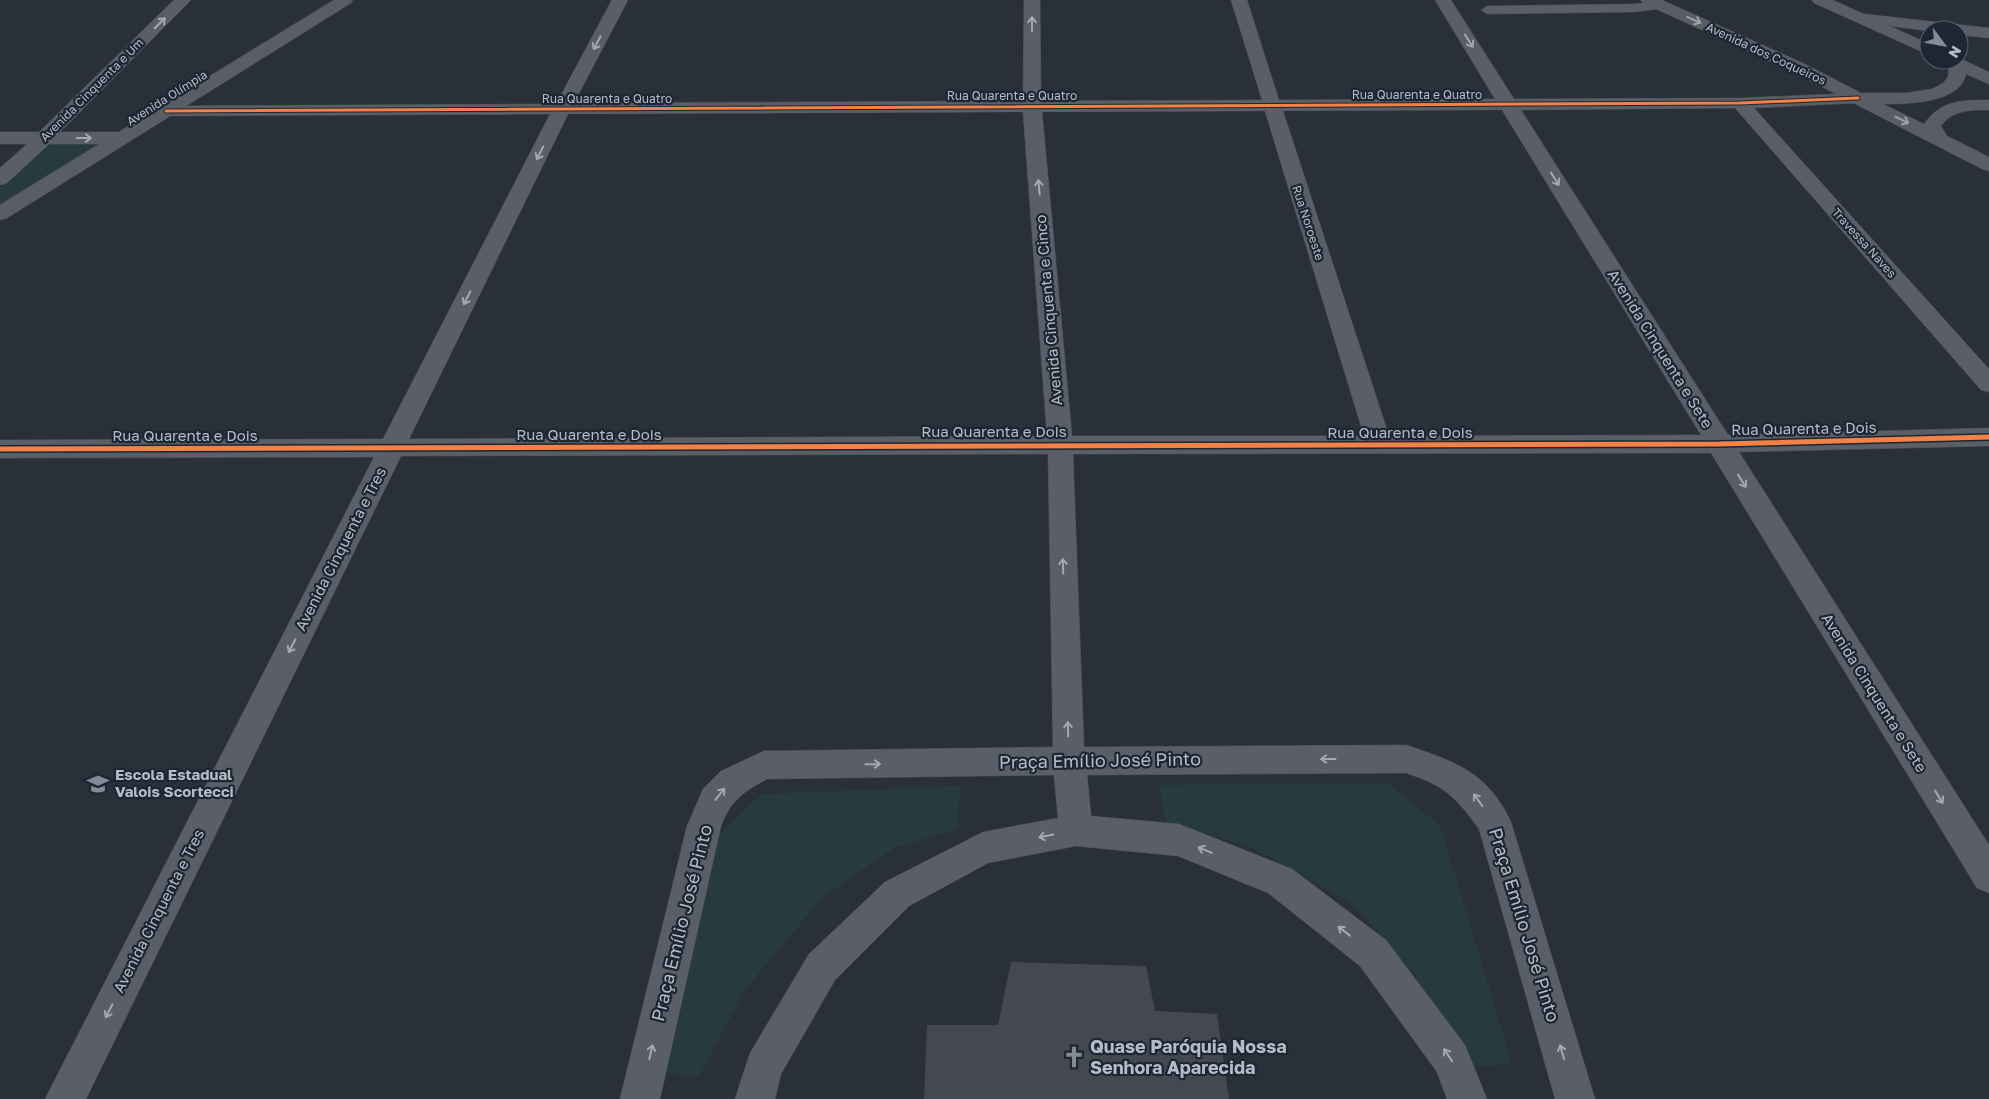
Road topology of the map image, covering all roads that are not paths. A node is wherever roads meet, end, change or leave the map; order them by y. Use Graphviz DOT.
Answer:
graph roads {
  1 [pos="183,0"];
  2 [pos="345,0"];
  3 [pos="620,0"];
  4 [pos="1032,0"];
  5 [pos="1238,0"];
  6 [pos="1444,0"];
  7 [pos="1820,0"];
  8 [pos="1655,3"];
  9 [pos="1487,10"];
  10 [pos="1865,19"];
  11 [pos="1989,33"];
  12 [pos="1919,45"];
  13 [pos="1969,69"];
  14 [pos="1958,70"];
  15 [pos="1989,79"];
  16 [pos="1858,98"];
  17 [pos="1740,103"];
  18 [pos="1509,104"];
  19 [pos="1989,105"];
  20 [pos="1032,106"];
  21 [pos="1270,106"];
  22 [pos="562,109"];
  23 [pos="166,111"];
  24 [pos="0,138"];
  25 [pos="44,138"];
  26 [pos="122,138"];
  27 [pos="1940,140"];
  28 [pos="1989,165"];
  29 [pos="0,179"];
  30 [pos="0,214"];
  31 [pos="1989,384"];
  32 [pos="1989,438"];
  33 [pos="1719,444"];
  34 [pos="1060,445"];
  35 [pos="1379,445"];
  36 [pos="392,448"];
  37 [pos="0,449"];
  38 [pos="1069,760"];
  39 [pos="1076,830"];
  40 [pos="1989,876"];
  41 [pos="65,1099"];
  42 [pos="640,1099"];
  43 [pos="755,1099"];
  44 [pos="1468,1099"];
  45 [pos="1575,1099"];
  25 -- 1 [label="street, Avenida Cinquenta e Um, one-way"];
  2 -- 23 [label="main road, Avenida Olímpia"];
  3 -- 22 [label="street, Avenida Cinquenta e Tres, one-way"];
  20 -- 4 [label="street, Avenida Cinquenta e Cinco, one-way"];
  5 -- 21 [label="street, Rua Noroeste"];
  6 -- 18 [label="street, Avenida Cinquenta e Sete, one-way"];
  7 -- 10 [label="main road"];
  8 -- 9 [label="lane"];
  8 -- 16 [label="main road, Avenida dos Coqueiros, one-way"];
  10 -- 11 [label="street"];
  10 -- 12 [label="main road"];
  13 -- 15 [label="main road"];
  14 -- 16 [label="main road"];
  16 -- 17 [label="street, Rua Quarenta e Quatro"];
  16 -- 27 [label="main road, Avenida dos Coqueiros, one-way"];
  17 -- 18 [label="street, Rua Quarenta e Quatro"];
  17 -- 31 [label="street, Travessa Naves"];
  18 -- 21 [label="street, Rua Quarenta e Quatro"];
  18 -- 33 [label="street, Avenida Cinquenta e Sete, one-way"];
  19 -- 27 [label="main road"];
  20 -- 21 [label="street, Rua Quarenta e Quatro"];
  20 -- 22 [label="street, Rua Quarenta e Quatro"];
  34 -- 20 [label="street, Avenida Cinquenta e Cinco, one-way"];
  21 -- 35 [label="street, Rua Noroeste"];
  22 -- 23 [label="street, Rua Quarenta e Quatro"];
  22 -- 36 [label="street, Avenida Cinquenta e Tres, one-way"];
  23 -- 26 [label="main road, Avenida Olímpia"];
  24 -- 25 [label="street"];
  25 -- 26 [label="street, one-way"];
  25 -- 29 [label="street, Avenida Cinquenta e Um"];
  26 -- 30 [label="main road, Avenida Olímpia"];
  27 -- 28 [label="main road, Avenida dos Coqueiros"];
  32 -- 33 [label="street, Rua Quarenta e Dois"];
  33 -- 35 [label="street, Rua Quarenta e Dois"];
  33 -- 40 [label="street, Avenida Cinquenta e Sete, one-way"];
  34 -- 35 [label="street, Rua Quarenta e Dois"];
  34 -- 36 [label="street, Rua Quarenta e Dois"];
  38 -- 34 [label="street, Avenida Cinquenta e Cinco, one-way"];
  36 -- 37 [label="street, Rua Quarenta e Dois"];
  36 -- 41 [label="street, Avenida Cinquenta e Tres, one-way"];
  38 -- 39 [label="street, Avenida Cinquenta e Cinco"];
  42 -- 38 [label="street, Praça Emílio José Pinto, one-way"];
  45 -- 38 [label="street, Praça Emílio José Pinto, one-way"];
  39 -- 43 [label="street, one-way"];
  44 -- 39 [label="street, one-way"];
}
